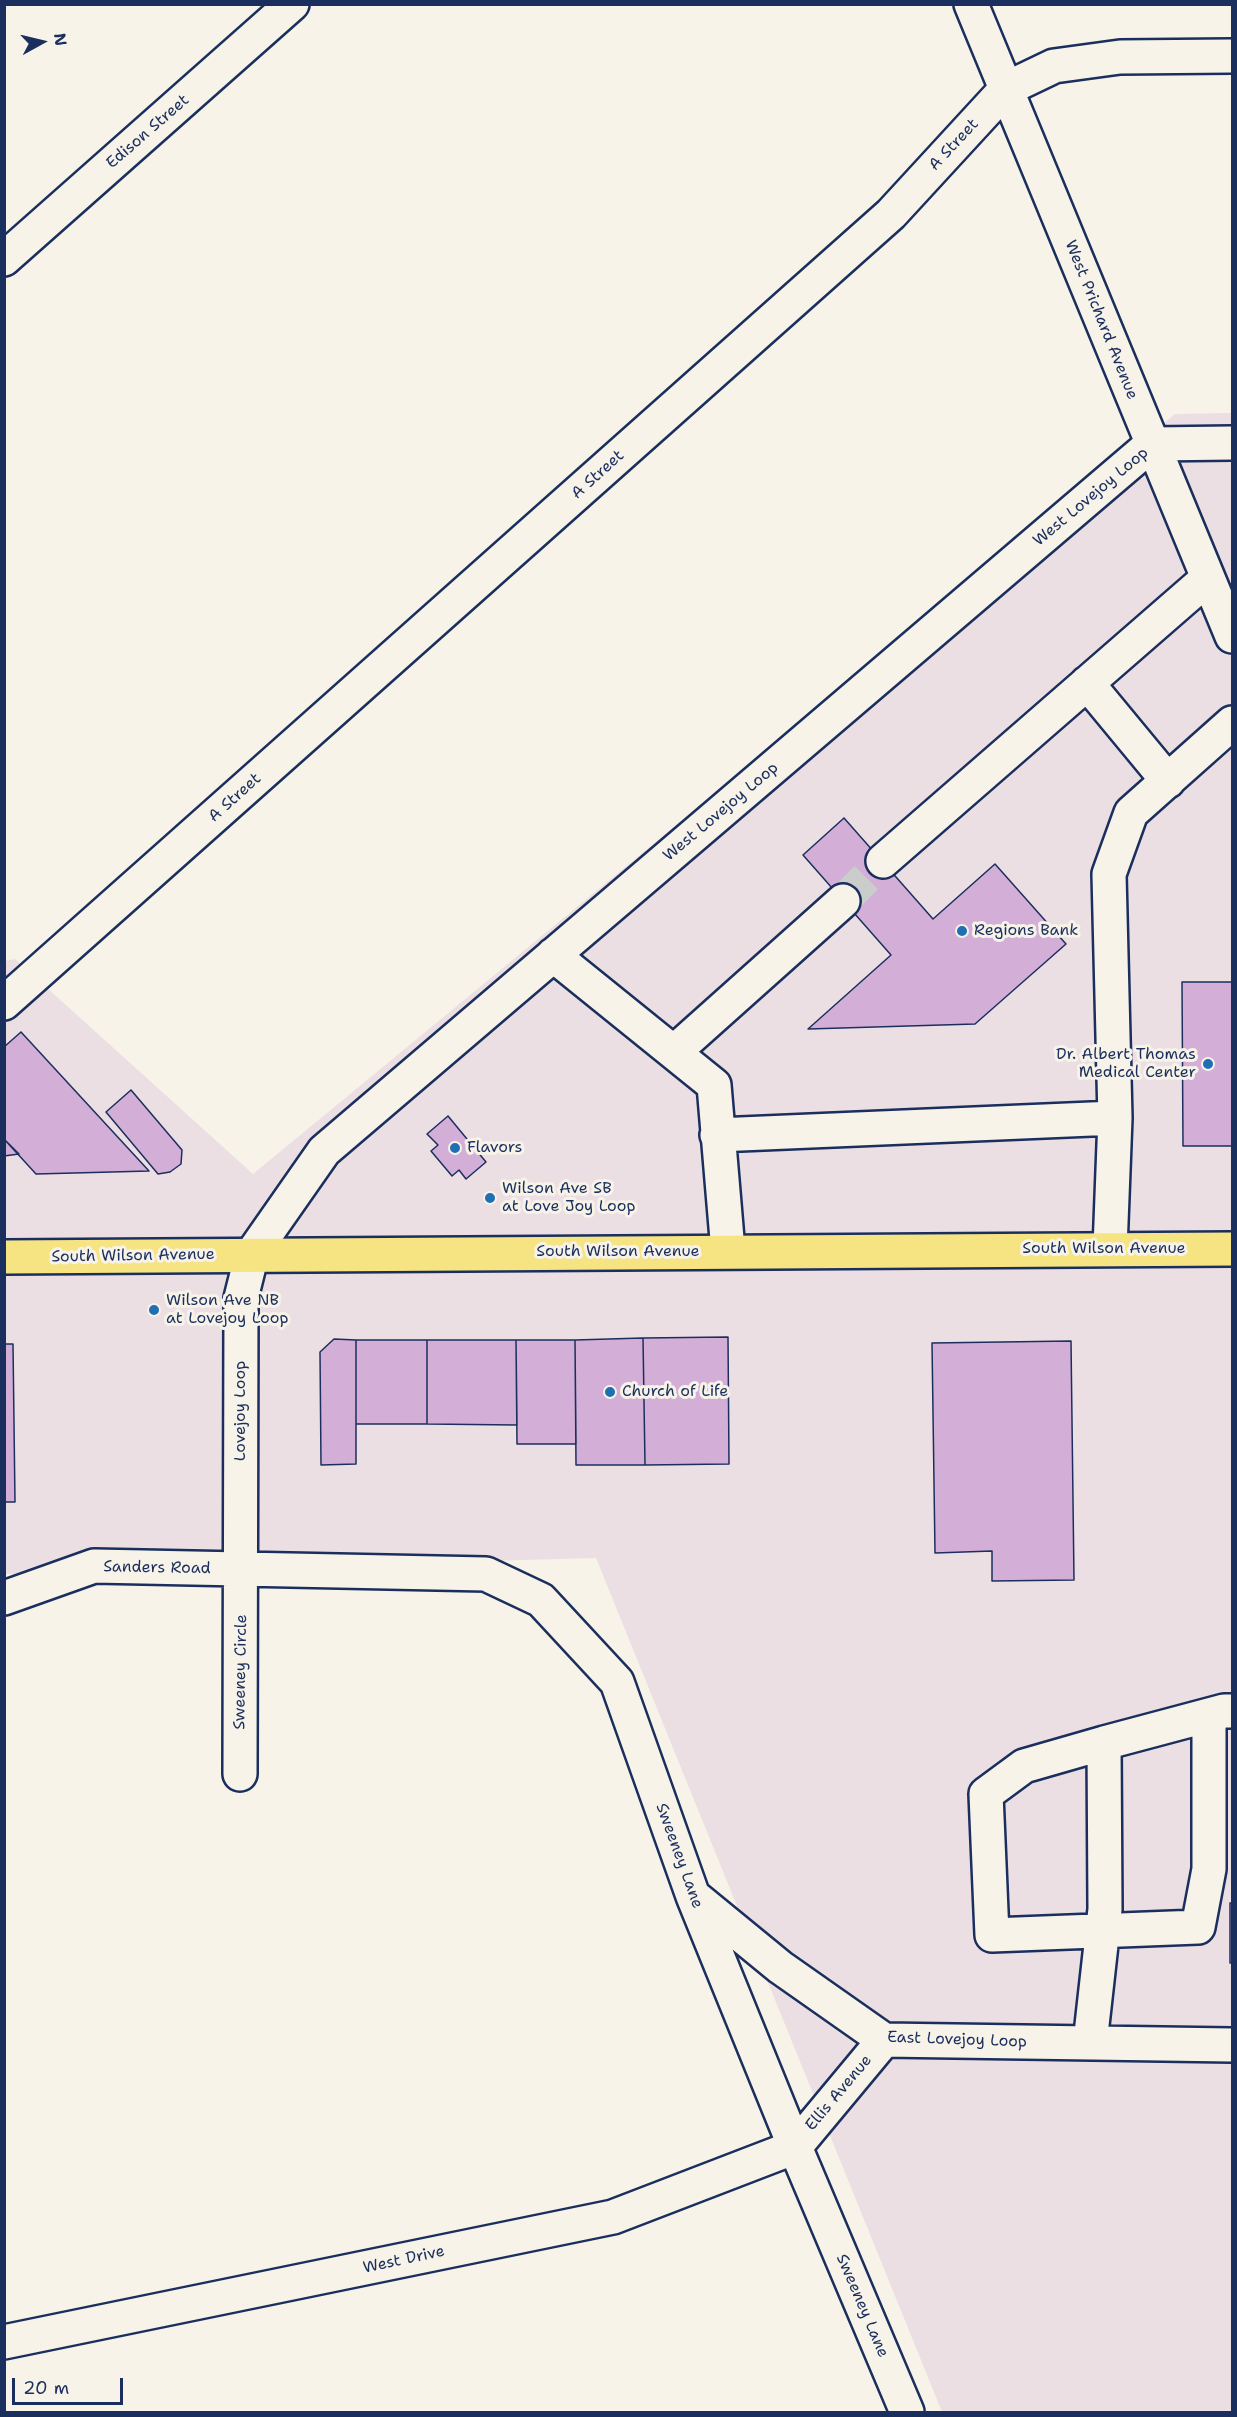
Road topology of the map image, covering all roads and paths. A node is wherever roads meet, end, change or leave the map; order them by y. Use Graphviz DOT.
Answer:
graph roads {
  1 [pos="292,4"];
  2 [pos="971,4"];
  3 [pos="1233,56"];
  4 [pos="1006,89"];
  5 [pos="4,259"];
  6 [pos="1233,443"];
  7 [pos="1152,444"];
  8 [pos="1208,578"];
  9 [pos="1233,636"];
  10 [pos="1087,683"];
  11 [pos="1233,723"];
  12 [pos="1168,781"];
  13 [pos="883,861"];
  14 [pos="843,901"];
  15 [pos="554,955"];
  16 [pos="4,1003"];
  17 [pos="674,1052"];
  18 [pos="1115,1118"];
  19 [pos="717,1135"];
  20 [pos="1110,1249"];
  21 [pos="1233,1249"];
  22 [pos="728,1251"];
  23 [pos="252,1254"];
  24 [pos="4,1257"];
  25 [pos="242,1570"];
  26 [pos="4,1598"];
  27 [pos="1221,1714"];
  28 [pos="1104,1743"];
  29 [pos="240,1774"];
  30 [pos="693,1896"];
  31 [pos="1102,1928"];
  32 [pos="884,2040"];
  33 [pos="1090,2043"];
  34 [pos="1233,2045"];
  35 [pos="795,2147"];
  36 [pos="4,2342"];
  37 [pos="907,2412"];
  1 -- 5 [label="street, Edison Street"];
  2 -- 4 [label="street, West Prichard Avenue"];
  3 -- 4 [label="street, A Street"];
  4 -- 7 [label="street, West Prichard Avenue"];
  4 -- 16 [label="street, A Street"];
  6 -- 7 [label="street, West Lovejoy Loop"];
  7 -- 8 [label="street, West Prichard Avenue"];
  7 -- 15 [label="street, West Lovejoy Loop"];
  8 -- 9 [label="street, West Prichard Avenue"];
  8 -- 10 [label="street"];
  10 -- 12 [label="street"];
  10 -- 13 [label="street"];
  11 -- 12 [label="street"];
  12 -- 18 [label="street"];
  14 -- 17 [label="street"];
  15 -- 17 [label="street"];
  15 -- 23 [label="street, West Lovejoy Loop"];
  17 -- 19 [label="street"];
  18 -- 19 [label="street"];
  18 -- 20 [label="street"];
  19 -- 22 [label="street"];
  20 -- 21 [label="main road, South Wilson Avenue"];
  20 -- 22 [label="main road, South Wilson Avenue"];
  22 -- 23 [label="main road, South Wilson Avenue"];
  23 -- 24 [label="main road, South Wilson Avenue"];
  23 -- 25 [label="street, Lovejoy Loop"];
  25 -- 26 [label="street, Sanders Road"];
  25 -- 29 [label="street, Sweeney Circle"];
  25 -- 30 [label="street, Sweeney Lane"];
  27 -- 28 [label="street"];
  27 -- 31 [label="street"];
  28 -- 31 [label="street"];
  28 -- 31 [label="street"];
  30 -- 32 [label="street, East Lovejoy Loop"];
  30 -- 35 [label="street, Sweeney Lane"];
  31 -- 33 [label="street"];
  32 -- 33 [label="street, East Lovejoy Loop"];
  32 -- 35 [label="street, Ellis Avenue"];
  33 -- 34 [label="street, East Lovejoy Loop"];
  35 -- 36 [label="street, West Drive"];
  35 -- 37 [label="street, Sweeney Lane"];
}
